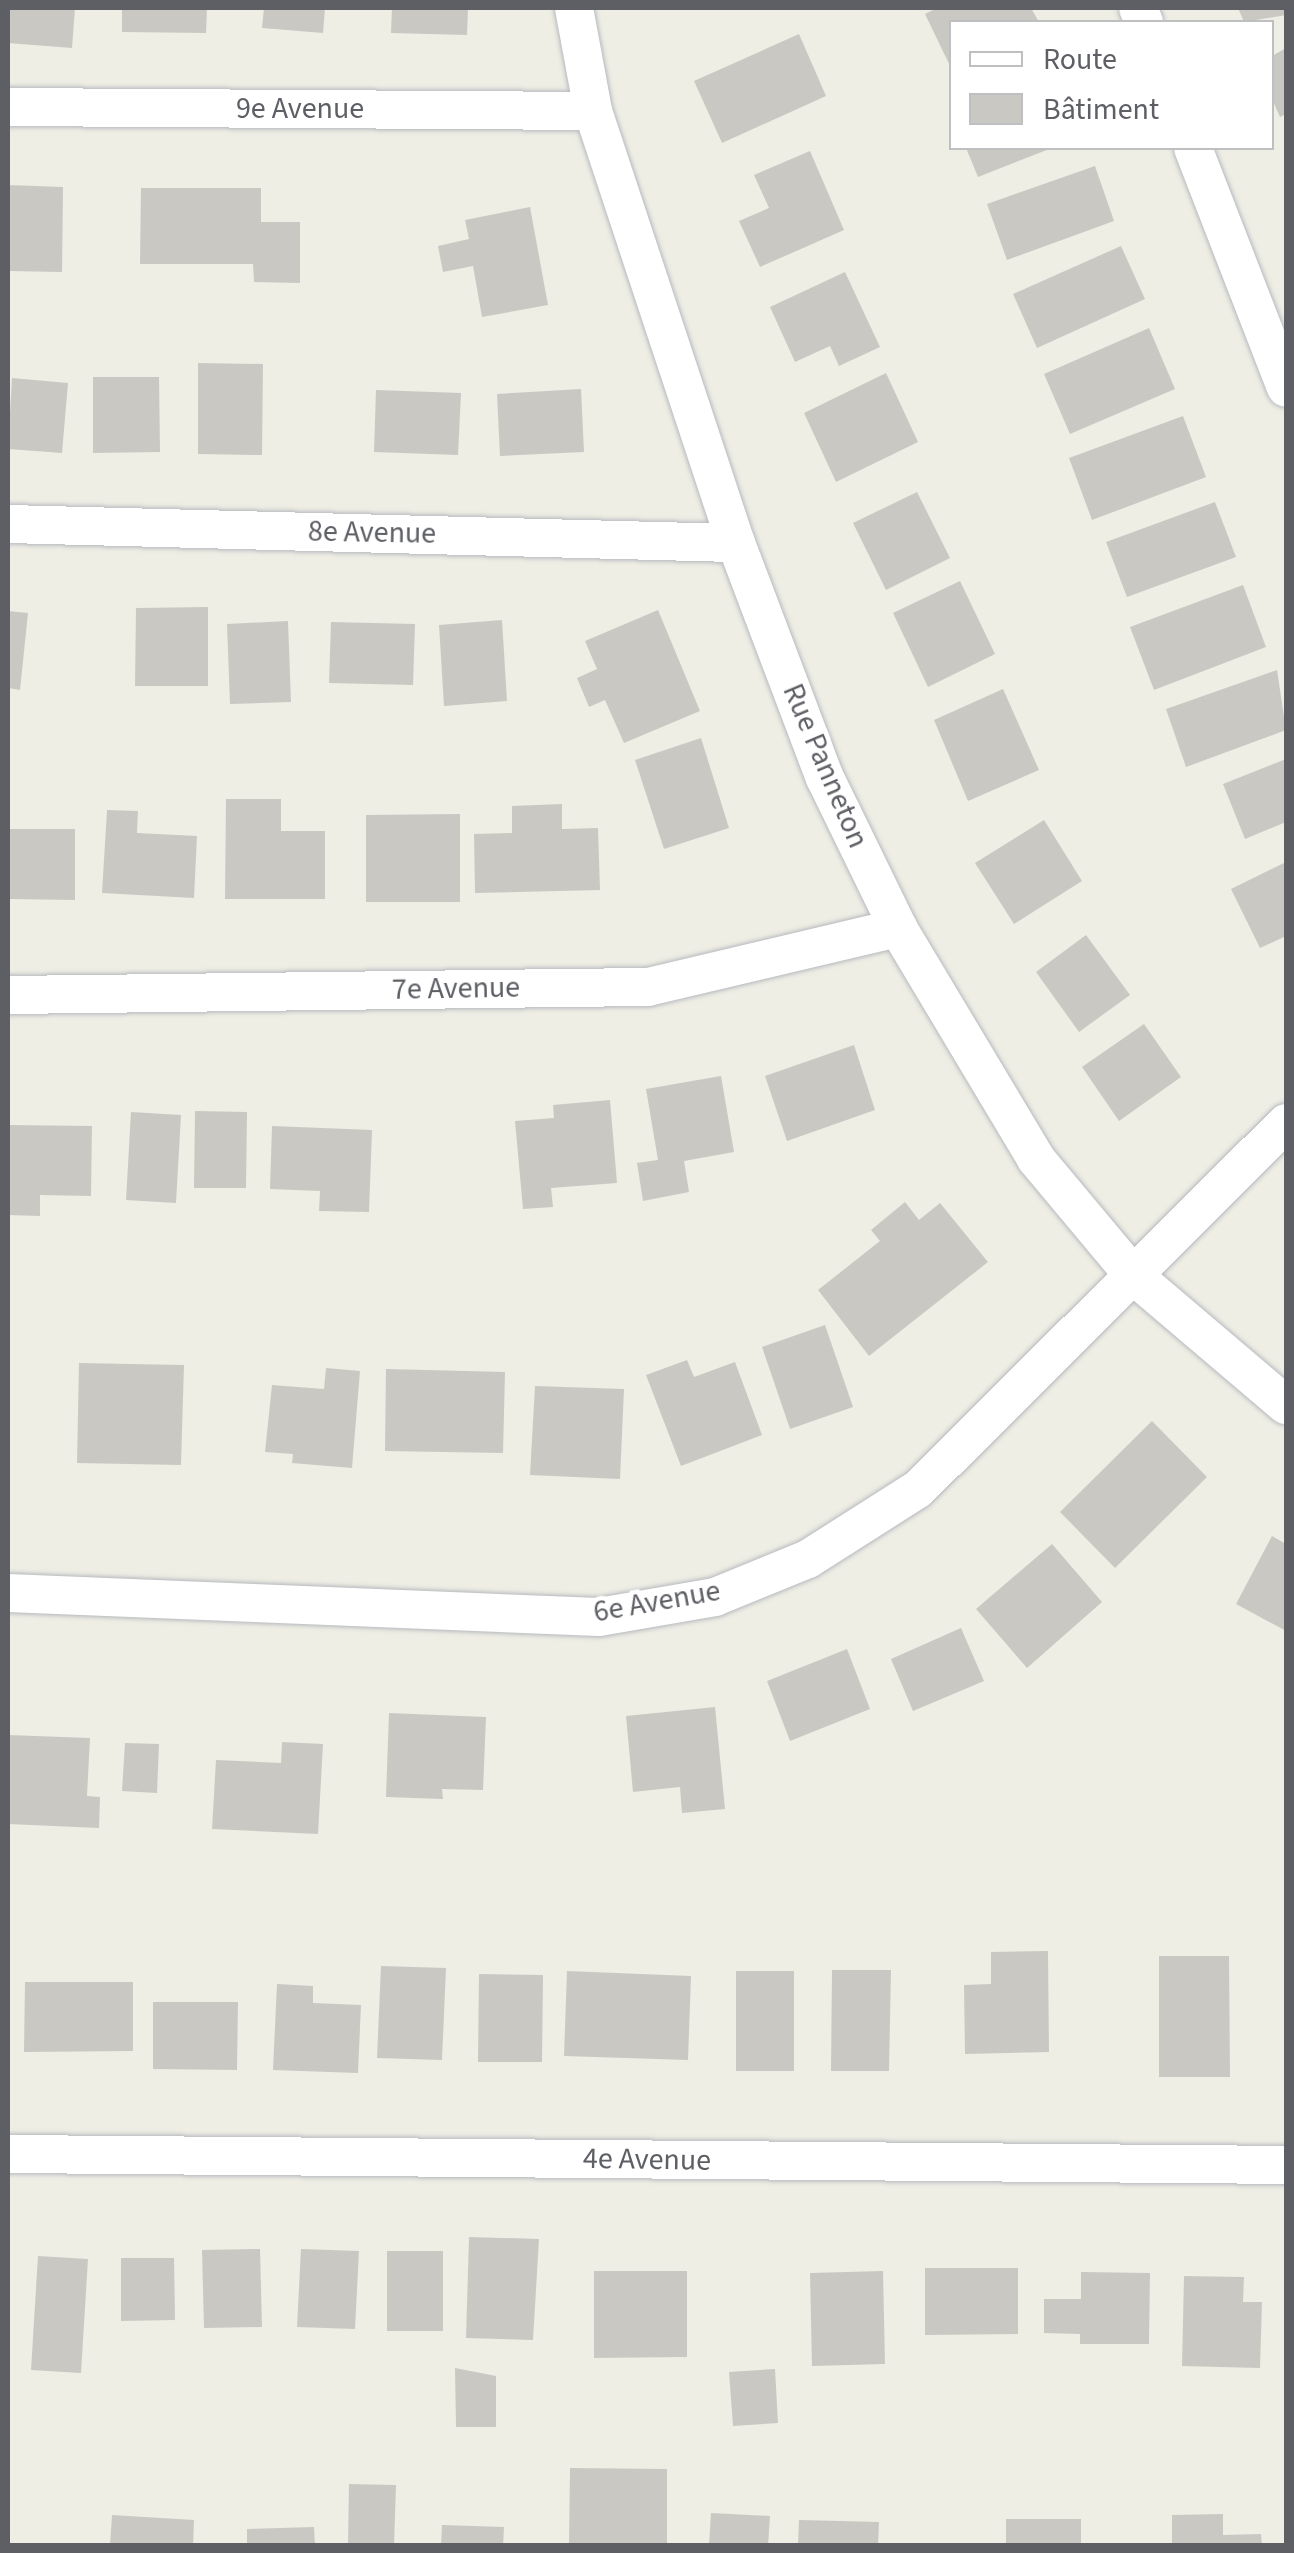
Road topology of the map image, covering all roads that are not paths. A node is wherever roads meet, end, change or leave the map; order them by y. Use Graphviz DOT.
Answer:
graph roads {
  1 [pos="574,8"];
  2 [pos="8,107"];
  3 [pos="593,111"];
  4 [pos="1194,150"];
  5 [pos="1286,388"];
  6 [pos="8,524"];
  7 [pos="736,542"];
  8 [pos="898,928"];
  9 [pos="8,996"];
  10 [pos="1286,1123"];
  11 [pos="1133,1275"];
  12 [pos="1286,1405"];
  13 [pos="8,1593"];
  14 [pos="8,2154"];
  15 [pos="1286,2165"];
  1 -- 3 [label="street, Rue Panneton"];
  2 -- 3 [label="street, 9e Avenue"];
  3 -- 7 [label="street, Rue Panneton"];
  4 -- 5 [label="street"];
  6 -- 7 [label="street, 8e Avenue"];
  7 -- 8 [label="street, Rue Panneton"];
  8 -- 9 [label="street, 7e Avenue"];
  8 -- 11 [label="street, Rue Panneton"];
  10 -- 11 [label="street, 6e Avenue"];
  11 -- 12 [label="street, Rue Panneton"];
  11 -- 13 [label="street, 6e Avenue"];
  14 -- 15 [label="street, 4e Avenue"];
}
